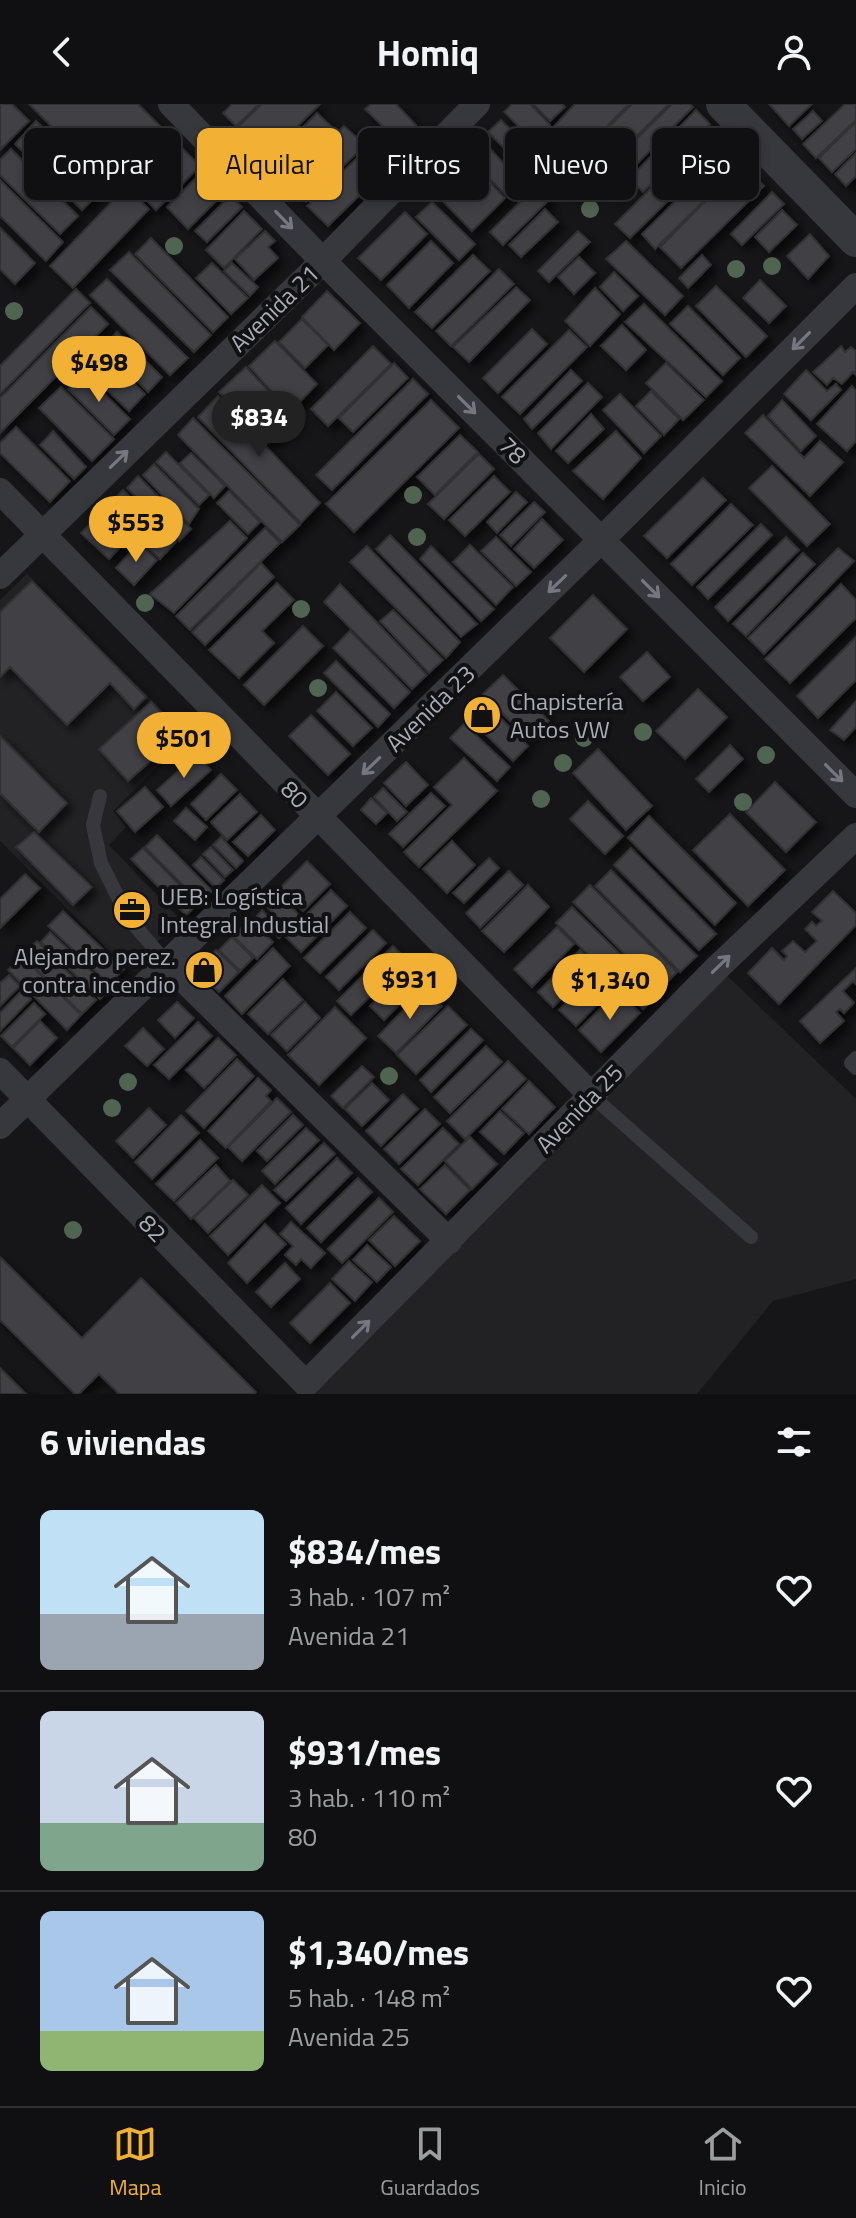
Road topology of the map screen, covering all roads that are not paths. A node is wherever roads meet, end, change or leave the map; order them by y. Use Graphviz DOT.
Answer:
graph roads {
  1 [pos="171,104"];
  2 [pos="477,104"];
  3 [pos="723,104"];
  4 [pos="856,240"];
  5 [pos="323,261"];
  6 [pos="856,286"];
  7 [pos="0,491"];
  8 [pos="43,533"];
  9 [pos="602,540"];
  10 [pos="0,576"];
  11 [pos="856,795"];
  12 [pos="100,796"];
  13 [pos="318,818"];
  14 [pos="856,836"];
  15 [pos="167,963"];
  16 [pos="856,1058"];
  17 [pos="856,1068"];
  18 [pos="0,1071"];
  19 [pos="592,1096"];
  20 [pos="27,1099"];
  21 [pos="0,1126"];
  22 [pos="751,1237"];
  23 [pos="449,1241"];
  24 [pos="306,1384"];
  1 -- 5 [label="street, 78, one-way"];
  2 -- 5 [label="street, Avenida 21"];
  3 -- 4 [label="street"];
  8 -- 5 [label="street, Avenida 21, one-way"];
  5 -- 9 [label="street, 78, one-way"];
  6 -- 9 [label="street, Avenida 23, one-way"];
  7 -- 8 [label="street, 80"];
  8 -- 10 [label="street, Avenida 21"];
  8 -- 13 [label="street, 80"];
  9 -- 11 [label="street, 78, one-way"];
  9 -- 13 [label="street, Avenida 23, one-way"];
  12 -- 15 [label="lane"];
  13 -- 15 [label="street, Avenida 23"];
  13 -- 19 [label="street, 80"];
  19 -- 14 [label="street, Avenida 25, one-way"];
  15 -- 20 [label="street, Avenida 23"];
  15 -- 23 [label="street"];
  16 -- 17 [label="lane"];
  18 -- 20 [label="street, 82"];
  19 -- 22 [label="lane"];
  19 -- 23 [label="street, Avenida 25"];
  20 -- 21 [label="street, Avenida 23"];
  20 -- 24 [label="street, 82"];
  24 -- 23 [label="street, Avenida 25, one-way"];
}
